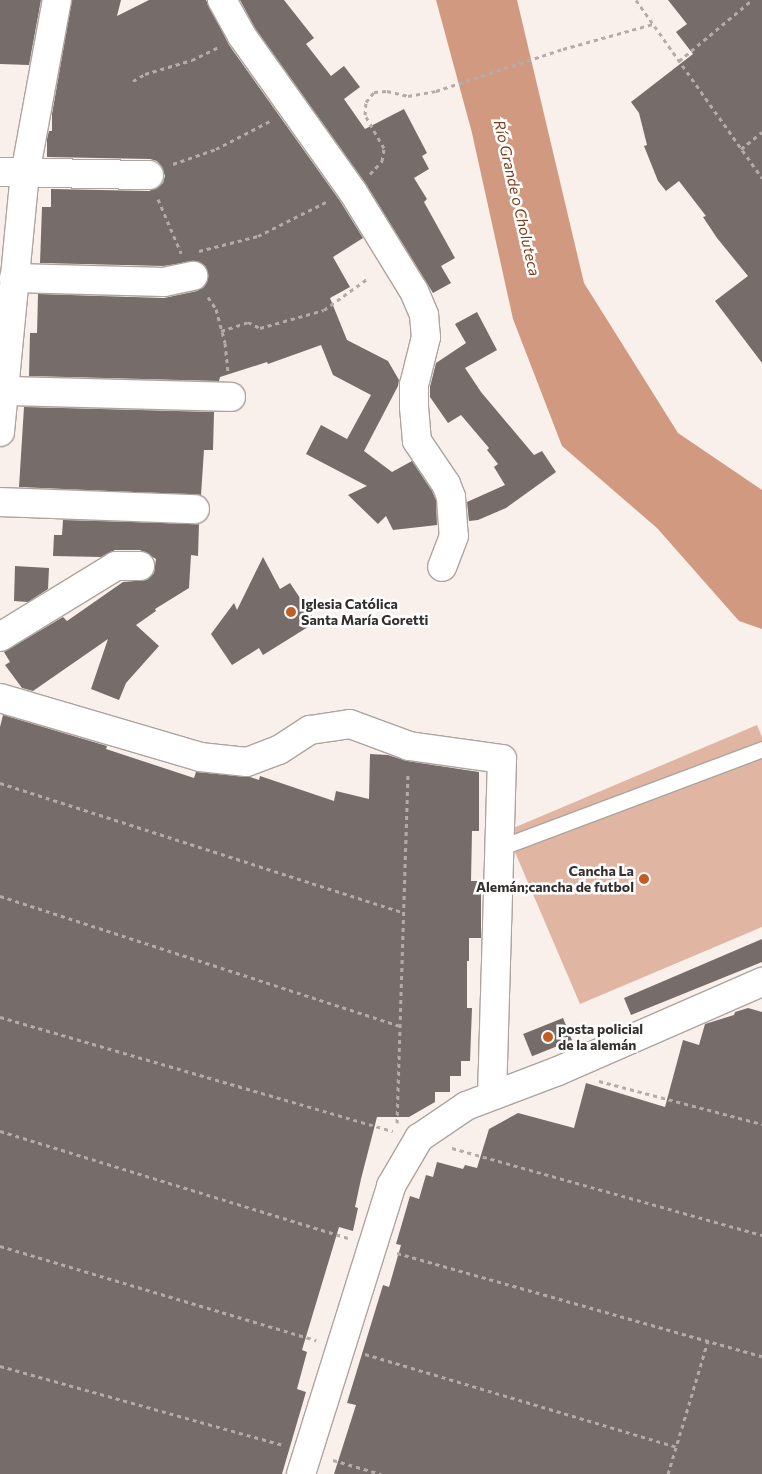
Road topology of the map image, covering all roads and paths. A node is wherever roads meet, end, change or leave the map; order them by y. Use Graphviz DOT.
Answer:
graph roads {
  1 [pos="57,0"];
  2 [pos="222,0"];
  3 [pos="636,0"];
  4 [pos="752,0"];
  5 [pos="653,24"];
  6 [pos="242,36"];
  7 [pos="679,61"];
  8 [pos="133,81"];
  9 [pos="293,108"];
  10 [pos="762,132"];
  11 [pos="741,149"];
  12 [pos="13,173"];
  13 [pos="149,176"];
  14 [pos="762,178"];
  15 [pos="353,192"];
  16 [pos="193,264"];
  17 [pos="14,278"];
  18 [pos="367,279"];
  19 [pos="221,331"];
  20 [pos="4,391"];
  21 [pos="231,397"];
  22 [pos="0,432"];
  23 [pos="0,502"];
  24 [pos="195,509"];
  25 [pos="140,566"];
  26 [pos="442,567"];
  27 [pos="0,637"];
  28 [pos="0,698"];
  29 [pos="408,746"];
  30 [pos="762,749"];
  31 [pos="0,783"];
  32 [pos="499,848"];
  33 [pos="0,896"];
  34 [pos="404,913"];
  35 [pos="762,982"];
  36 [pos="0,1017"];
  37 [pos="400,1026"];
  38 [pos="595,1080"];
  39 [pos="492,1095"];
  40 [pos="762,1124"];
  41 [pos="0,1131"];
  42 [pos="419,1138"];
  43 [pos="762,1235"];
  44 [pos="0,1246"];
  45 [pos="374,1246"];
  46 [pos="708,1341"];
  47 [pos="339,1347"];
  48 [pos="762,1356"];
  49 [pos="0,1366"];
  50 [pos="676,1447"];
  51 [pos="305,1463"];
  52 [pos="381,1474"];
  53 [pos="668,1474"];
  1 -- 12 [label="street"];
  2 -- 6 [label="street"];
  3 -- 5 [label="path"];
  4 -- 7 [label="path"];
  5 -- 7 [label="path"];
  5 -- 15 [label="path"];
  6 -- 8 [label="path"];
  6 -- 9 [label="street"];
  7 -- 11 [label="path"];
  9 -- 13 [label="path"];
  9 -- 15 [label="street"];
  10 -- 11 [label="path"];
  11 -- 14 [label="path"];
  12 -- 13 [label="street"];
  12 -- 17 [label="street"];
  15 -- 16 [label="path"];
  15 -- 26 [label="street"];
  16 -- 17 [label="street"];
  17 -- 20 [label="street"];
  18 -- 19 [label="path"];
  20 -- 21 [label="street"];
  20 -- 22 [label="street"];
  23 -- 24 [label="street"];
  25 -- 27 [label="street"];
  28 -- 29 [label="street"];
  29 -- 32 [label="street"];
  29 -- 34 [label="path"];
  30 -- 32 [label="lane"];
  31 -- 34 [label="path"];
  32 -- 39 [label="street"];
  33 -- 37 [label="path"];
  34 -- 37 [label="path"];
  35 -- 39 [label="street"];
  36 -- 37 [label="path"];
  38 -- 40 [label="path"];
  39 -- 42 [label="street"];
  41 -- 45 [label="path"];
  42 -- 43 [label="path"];
  42 -- 45 [label="street"];
  44 -- 47 [label="path"];
  45 -- 46 [label="path"];
  45 -- 47 [label="street"];
  46 -- 48 [label="path"];
  46 -- 50 [label="path"];
  47 -- 50 [label="path"];
  47 -- 51 [label="street"];
  49 -- 51 [label="path"];
  50 -- 53 [label="path"];
  51 -- 52 [label="path"];
}
